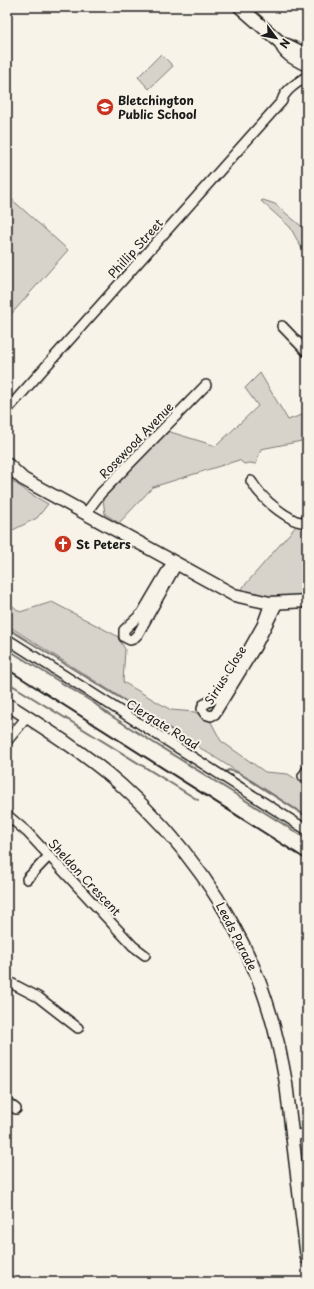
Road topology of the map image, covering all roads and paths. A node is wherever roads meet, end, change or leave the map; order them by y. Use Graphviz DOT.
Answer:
graph roads {
  1 [pos="240,7"];
  2 [pos="304,60"];
  3 [pos="307,76"];
  4 [pos="298,83"];
  5 [pos="307,85"];
  6 [pos="282,101"];
  7 [pos="282,326"];
  8 [pos="307,352"];
  9 [pos="206,385"];
  10 [pos="7,410"];
  11 [pos="7,464"];
  12 [pos="251,481"];
  13 [pos="86,513"];
  14 [pos="307,523"];
  15 [pos="175,563"];
  16 [pos="307,601"];
  17 [pos="274,603"];
  18 [pos="7,639"];
  19 [pos="7,704"];
  20 [pos="27,717"];
  21 [pos="7,741"];
  22 [pos="7,815"];
  23 [pos="307,830"];
  24 [pos="49,856"];
  25 [pos="28,879"];
  26 [pos="145,955"];
  27 [pos="7,981"];
  28 [pos="78,1028"];
  29 [pos="7,1102"];
  30 [pos="16,1109"];
  31 [pos="307,1132"];
  32 [pos="293,1136"];
  33 [pos="307,1258"];
  1 -- 2 [label="main road"];
  2 -- 4 [label="street"];
  3 -- 4 [label="street, Phillip Street"];
  4 -- 6 [label="street, Phillip Street"];
  5 -- 6 [label="street, Phillip Street"];
  6 -- 10 [label="street, Phillip Street"];
  7 -- 8 [label="street"];
  9 -- 13 [label="street, Rosewood Avenue"];
  11 -- 13 [label="main road"];
  12 -- 14 [label="street"];
  13 -- 15 [label="main road"];
  15 -- 15 [label="street"];
  15 -- 17 [label="main road"];
  16 -- 17 [label="main road"];
  17 -- 17 [label="street, Sirius Close"];
  18 -- 23 [label="street, Clergate Road"];
  19 -- 20 [label="main road, Leeds Parade"];
  20 -- 21 [label="street"];
  20 -- 32 [label="main road, Leeds Parade"];
  22 -- 24 [label="street, Sheldon Crescent"];
  24 -- 25 [label="street"];
  24 -- 26 [label="street, Sheldon Crescent"];
  27 -- 28 [label="street"];
  29 -- 30 [label="street"];
  31 -- 32 [label="street"];
  32 -- 33 [label="main road, Leeds Parade"];
}
